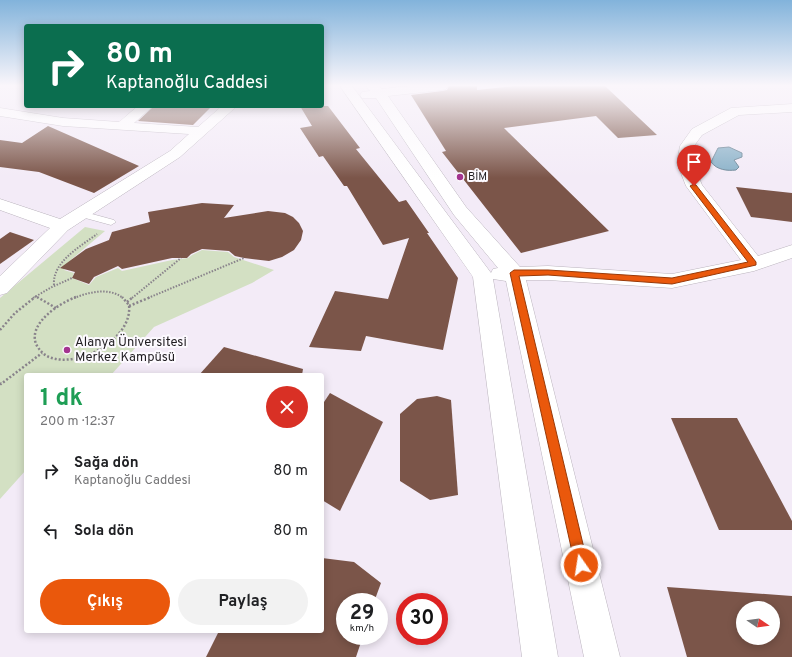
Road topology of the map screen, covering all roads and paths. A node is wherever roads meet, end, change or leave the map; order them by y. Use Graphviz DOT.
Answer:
graph roads {
  1 [pos="29,117"];
  2 [pos="133,117"];
  3 [pos="218,117"];
  4 [pos="380,117"];
  5 [pos="384,117"];
  6 [pos="725,117"];
  7 [pos="122,126"];
  8 [pos="201,131"];
  9 [pos="0,204"];
  10 [pos="81,214"];
  11 [pos="111,222"];
  12 [pos="62,226"];
  13 [pos="792,251"];
  14 [pos="181,258"];
  15 [pos="244,258"];
  16 [pos="754,264"];
  17 [pos="514,273"];
  18 [pos="483,276"];
  19 [pos="72,278"];
  20 [pos="54,285"];
  21 [pos="0,288"];
  22 [pos="35,296"];
  23 [pos="127,302"];
  24 [pos="129,306"];
  25 [pos="56,308"];
  26 [pos="0,330"];
  27 [pos="42,353"];
  28 [pos="0,383"];
  29 [pos="540,657"];
  30 [pos="602,657"];
  1 -- 7 [label="street"];
  2 -- 7 [label="street"];
  3 -- 8 [label="street"];
  4 -- 18 [label="street"];
  5 -- 17 [label="street"];
  6 -- 16 [label="street"];
  7 -- 8 [label="street"];
  8 -- 10 [label="street"];
  9 -- 12 [label="street"];
  10 -- 11 [label="lane"];
  10 -- 12 [label="street"];
  11 -- 20 [label="path"];
  12 -- 21 [label="street"];
  13 -- 16 [label="street"];
  14 -- 23 [label="path"];
  15 -- 24 [label="path"];
  16 -- 17 [label="street"];
  17 -- 18 [label="street"];
  17 -- 30 [label="street"];
  18 -- 29 [label="street"];
  19 -- 20 [label="path"];
  20 -- 22 [label="path"];
  22 -- 25 [label="path"];
  22 -- 26 [label="path"];
  23 -- 24 [label="path"];
  23 -- 25 [label="path"];
  24 -- 27 [label="path"];
  25 -- 27 [label="path"];
  27 -- 28 [label="path"];
}
